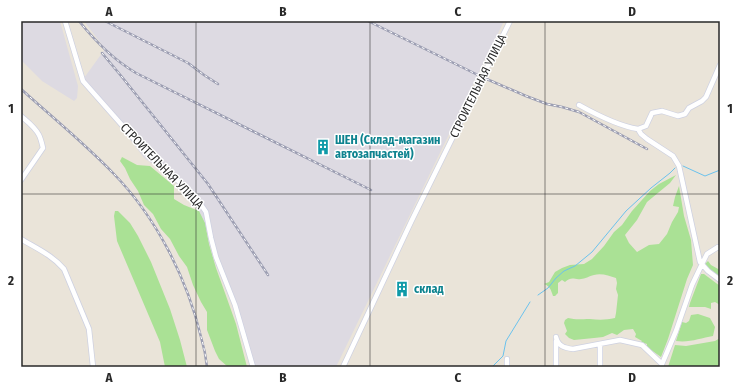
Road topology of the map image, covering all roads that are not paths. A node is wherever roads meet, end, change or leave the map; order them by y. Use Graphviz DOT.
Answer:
graph roads {
  1 [pos="65,21"];
  2 [pos="510,21"];
  3 [pos="720,65"];
  4 [pos="579,105"];
  5 [pos="21,116"];
  6 [pos="638,129"];
  7 [pos="21,180"];
  8 [pos="21,239"];
  9 [pos="720,248"];
  10 [pos="702,264"];
  11 [pos="720,280"];
  12 [pos="600,344"];
  13 [pos="507,359"];
  14 [pos="662,366"];
  15 [pos="93,367"];
  16 [pos="253,367"];
  17 [pos="343,367"];
  18 [pos="507,367"];
  19 [pos="556,367"];
  20 [pos="600,367"];
  1 -- 16 [label="street, СТРОИТЕЛЬНАЯ УЛИЦА"];
  2 -- 17 [label="street, СТРОИТЕЛЬНАЯ УЛИЦА"];
  3 -- 6 [label="street"];
  4 -- 6 [label="street"];
  5 -- 7 [label="street"];
  6 -- 10 [label="street"];
  8 -- 15 [label="street"];
  9 -- 10 [label="street"];
  10 -- 11 [label="street"];
  10 -- 14 [label="street"];
  12 -- 14 [label="street"];
  12 -- 19 [label="street"];
  12 -- 20 [label="street"];
  13 -- 18 [label="street"];
}
